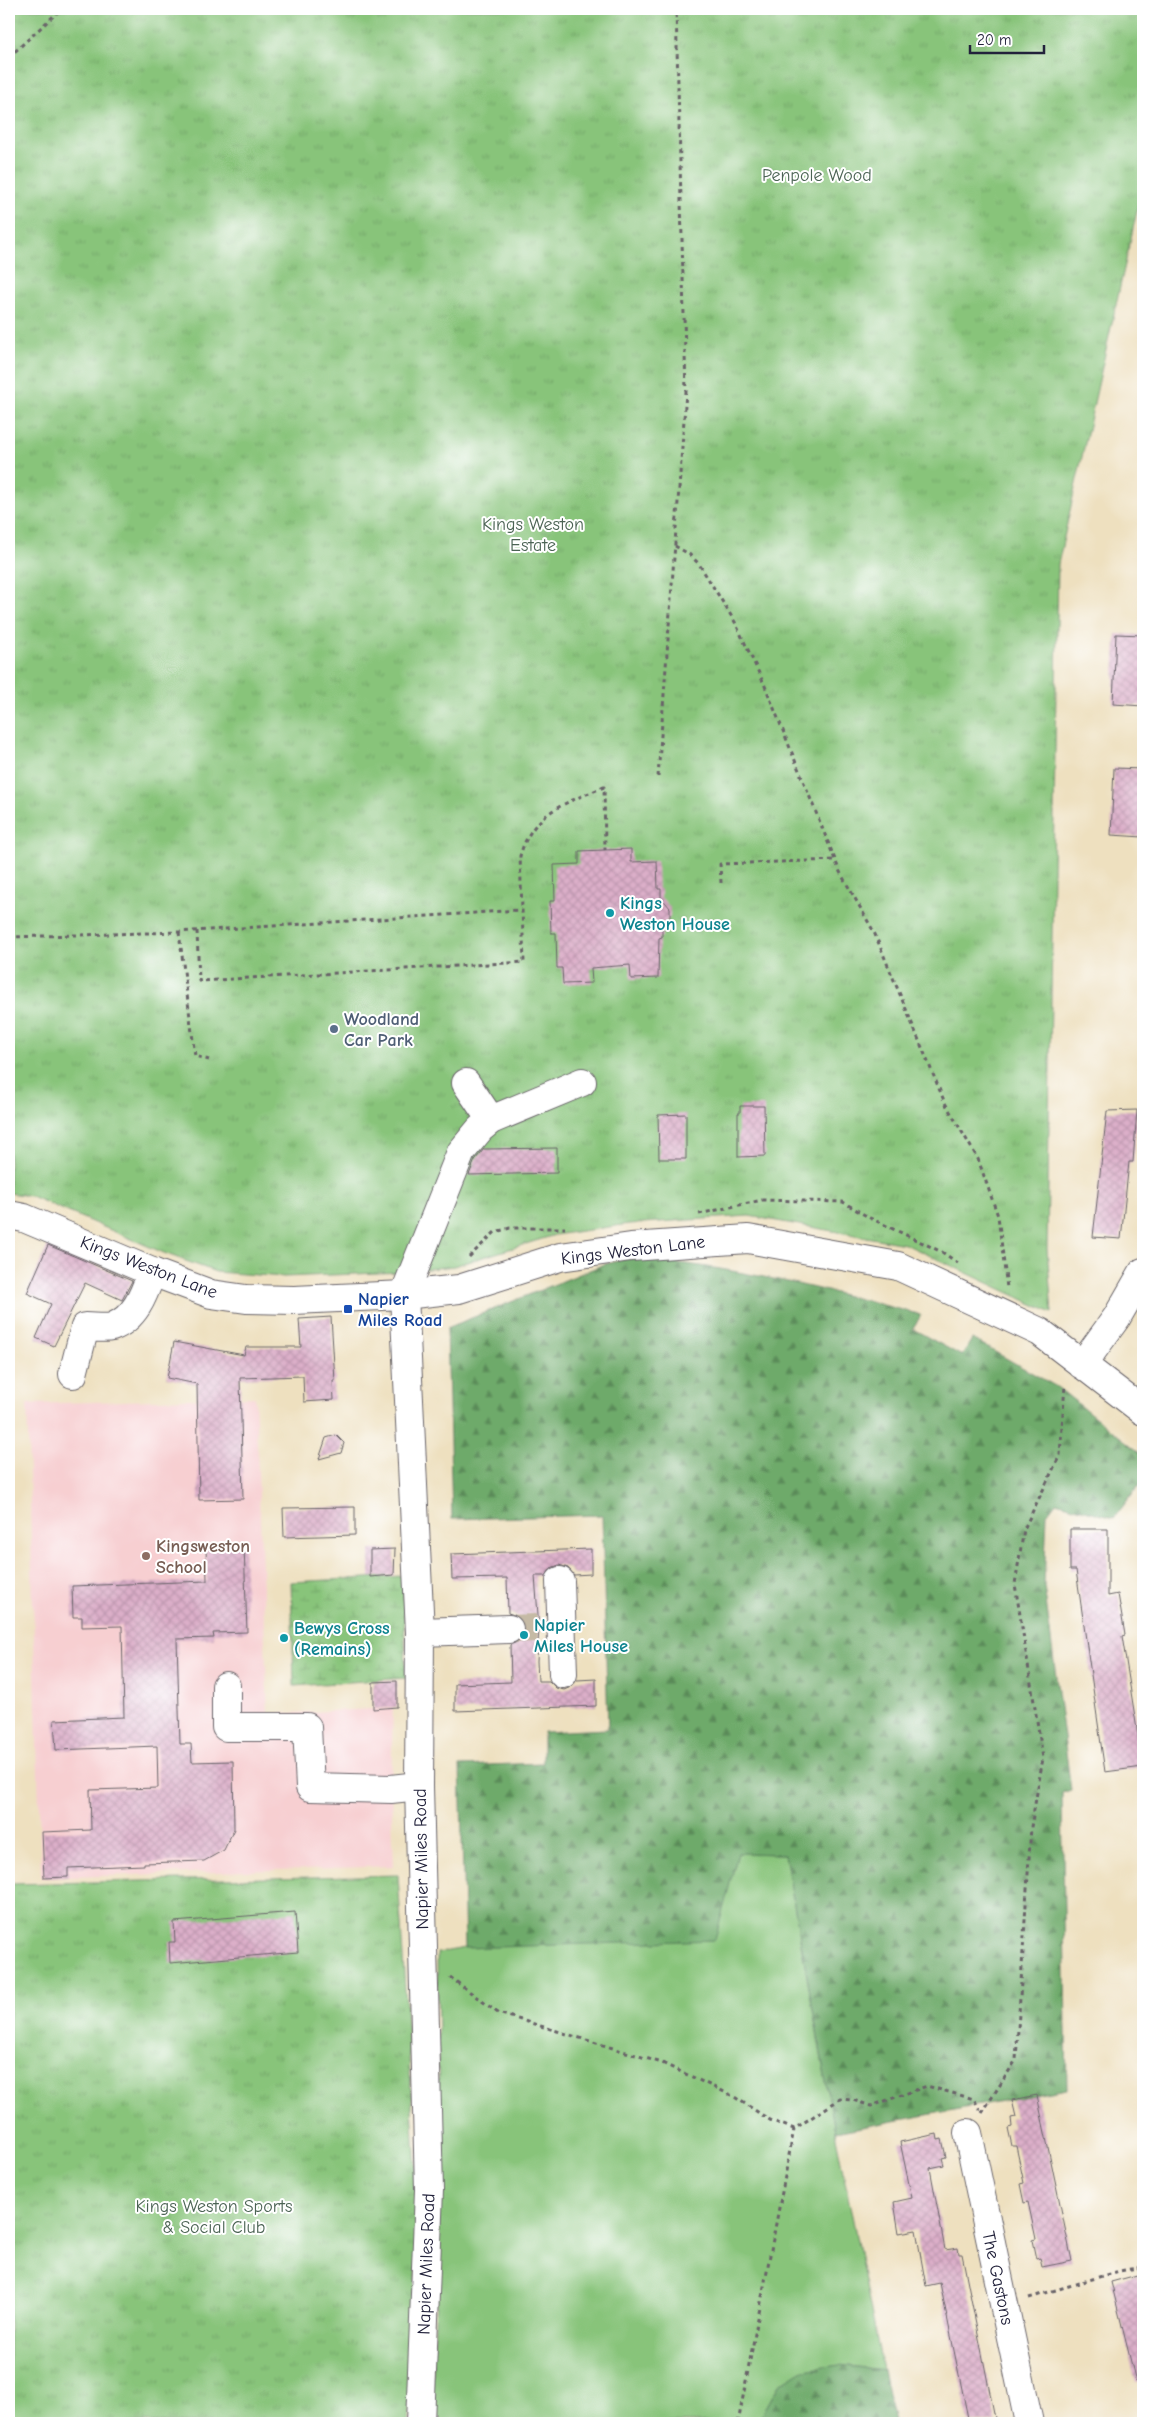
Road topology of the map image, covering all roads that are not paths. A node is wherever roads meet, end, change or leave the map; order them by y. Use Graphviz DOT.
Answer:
graph roads {
  1 [pos="582,1082"];
  2 [pos="466,1083"];
  3 [pos="492,1120"];
  4 [pos="9,1215"];
  5 [pos="152,1272"];
  6 [pos="1143,1272"];
  7 [pos="404,1295"];
  8 [pos="1082,1365"];
  9 [pos="73,1374"];
  10 [pos="1143,1411"];
  11 [pos="560,1580"];
  12 [pos="509,1629"];
  13 [pos="420,1632"];
  14 [pos="563,1674"];
  15 [pos="226,1686"];
  16 [pos="420,1786"];
  17 [pos="968,2133"];
  18 [pos="420,2423"];
  19 [pos="1029,2423"];
  1 -- 3 [label="street"];
  2 -- 3 [label="street"];
  3 -- 7 [label="street"];
  4 -- 5 [label="street, Kings Weston Lane"];
  5 -- 7 [label="street, Kings Weston Lane"];
  5 -- 9 [label="street"];
  6 -- 8 [label="street"];
  7 -- 8 [label="street, Kings Weston Lane"];
  7 -- 13 [label="street, Napier Miles Road"];
  8 -- 10 [label="street, Kings Weston Lane"];
  11 -- 14 [label="street"];
  12 -- 13 [label="street"];
  13 -- 16 [label="street, Napier Miles Road"];
  15 -- 16 [label="street"];
  16 -- 18 [label="street, Napier Miles Road"];
  17 -- 19 [label="street, The Gastons"];
}
